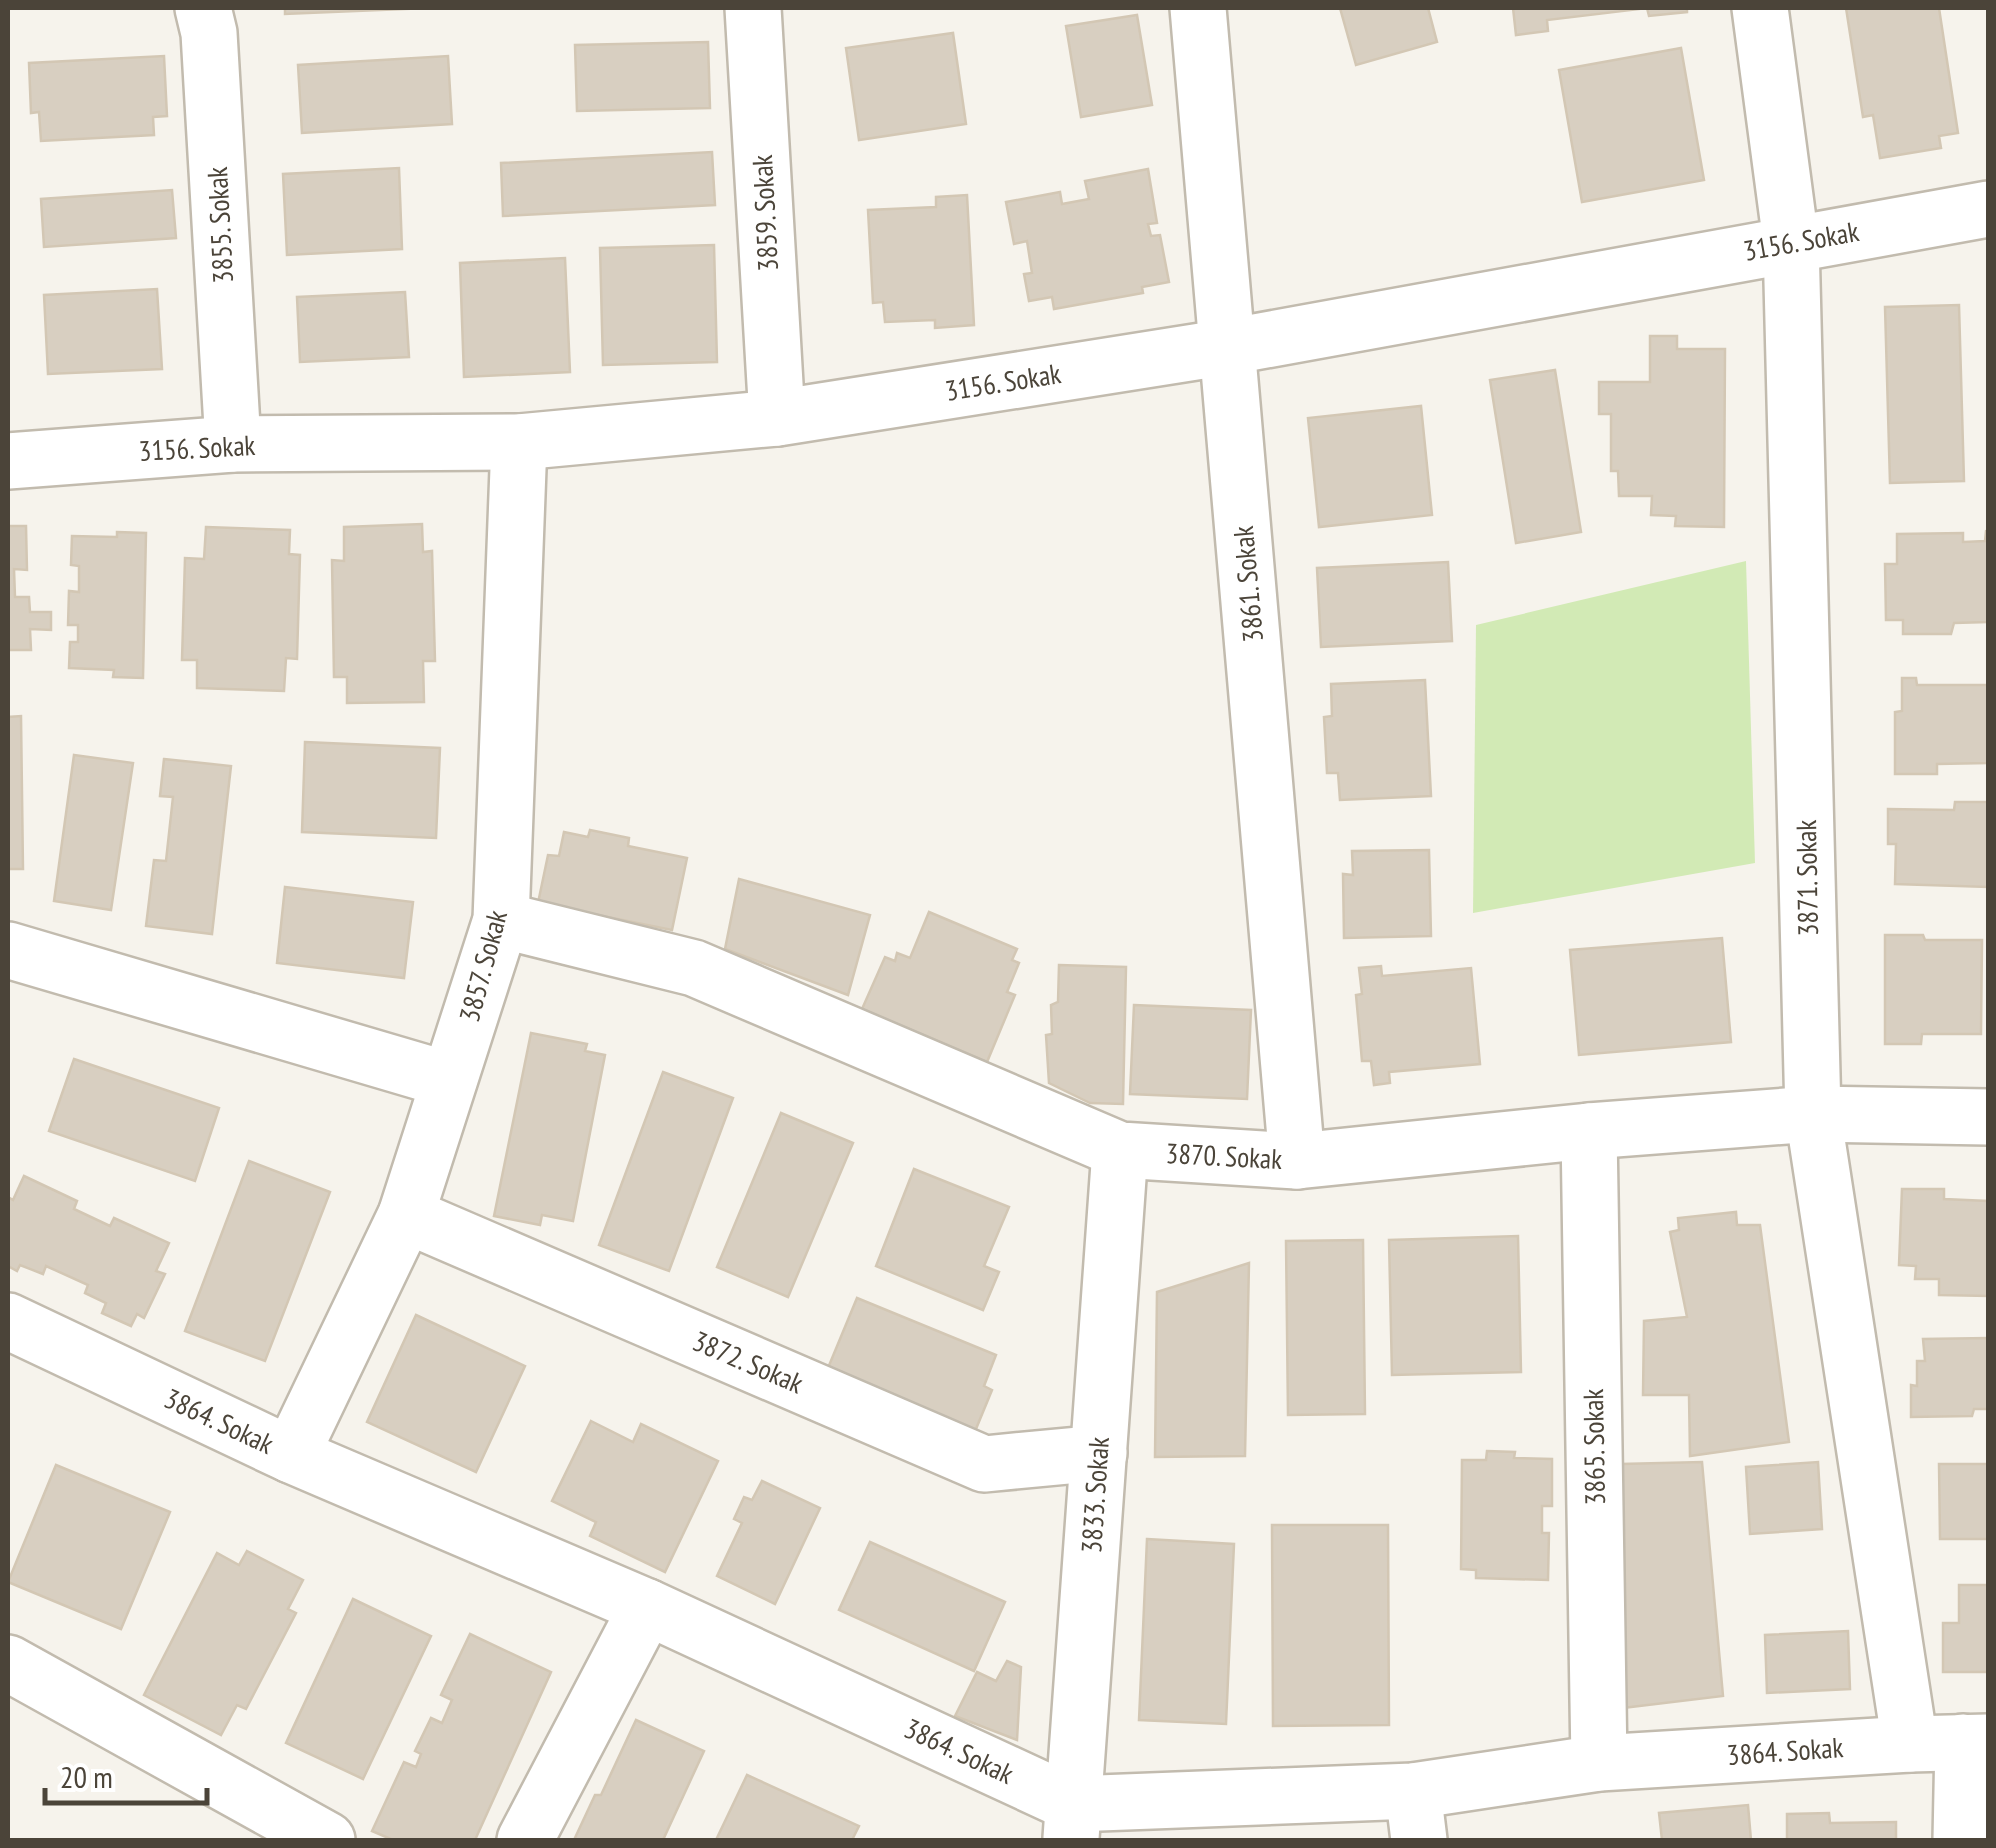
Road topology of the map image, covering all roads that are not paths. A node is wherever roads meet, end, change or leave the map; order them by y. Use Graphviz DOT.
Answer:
graph roads {
  1 [pos="204,8"];
  2 [pos="752,8"];
  3 [pos="1198,8"];
  4 [pos="1760,8"];
  5 [pos="1988,209"];
  6 [pos="1791,242"];
  7 [pos="1227,347"];
  8 [pos="778,418"];
  9 [pos="519,442"];
  10 [pos="232,444"];
  11 [pos="8,462"];
  12 [pos="501,920"];
  13 [pos="8,950"];
  14 [pos="450,1080"];
  15 [pos="1814,1114"];
  16 [pos="1988,1116"];
  17 [pos="1589,1131"];
  18 [pos="1120,1150"];
  19 [pos="1297,1160"];
  20 [pos="406,1215"];
  21 [pos="8,1321"];
  22 [pos="1098,1453"];
  23 [pos="291,1455"];
  24 [pos="647,1608"];
  25 [pos="8,1663"];
  26 [pos="1954,1742"];
  27 [pos="1599,1763"];
  28 [pos="1416,1816"];
  29 [pos="1072,1822"];
  30 [pos="328,1840"];
  31 [pos="525,1840"];
  32 [pos="1961,1840"];
  1 -- 10 [label="street, 3855. Sokak"];
  2 -- 8 [label="street, 3859. Sokak"];
  3 -- 7 [label="street, 3861. Sokak"];
  4 -- 6 [label="street, 3871. Sokak"];
  5 -- 6 [label="street, 3156. Sokak"];
  6 -- 7 [label="street, 3156. Sokak"];
  6 -- 15 [label="street, 3871. Sokak"];
  7 -- 8 [label="street, 3156. Sokak"];
  7 -- 19 [label="street, 3861. Sokak"];
  8 -- 9 [label="street, 3156. Sokak"];
  9 -- 10 [label="street, 3156. Sokak"];
  9 -- 12 [label="street, 3857. Sokak"];
  10 -- 11 [label="street, 3156. Sokak"];
  12 -- 14 [label="street, 3857. Sokak"];
  12 -- 18 [label="street, 3870. Sokak"];
  13 -- 14 [label="street"];
  14 -- 20 [label="street, 3857. Sokak"];
  15 -- 16 [label="street, 3870. Sokak"];
  15 -- 17 [label="street, 3870. Sokak"];
  15 -- 26 [label="street, 3871. Sokak"];
  17 -- 19 [label="street, 3870. Sokak"];
  17 -- 27 [label="street, 3865. Sokak"];
  18 -- 19 [label="street, 3870. Sokak"];
  18 -- 22 [label="street, 3833. Sokak"];
  20 -- 22 [label="street, 3872. Sokak"];
  20 -- 23 [label="street, 3857. Sokak"];
  21 -- 23 [label="street, 3864. Sokak"];
  22 -- 29 [label="street, 3833. Sokak"];
  23 -- 24 [label="street, 3864. Sokak"];
  24 -- 29 [label="street, 3864. Sokak"];
  24 -- 31 [label="street"];
  25 -- 30 [label="street"];
  26 -- 27 [label="street, 3864. Sokak"];
  26 -- 32 [label="street, 3871. Sokak"];
  27 -- 28 [label="street, 3864. Sokak"];
  28 -- 29 [label="street, 3864. Sokak"];
}
